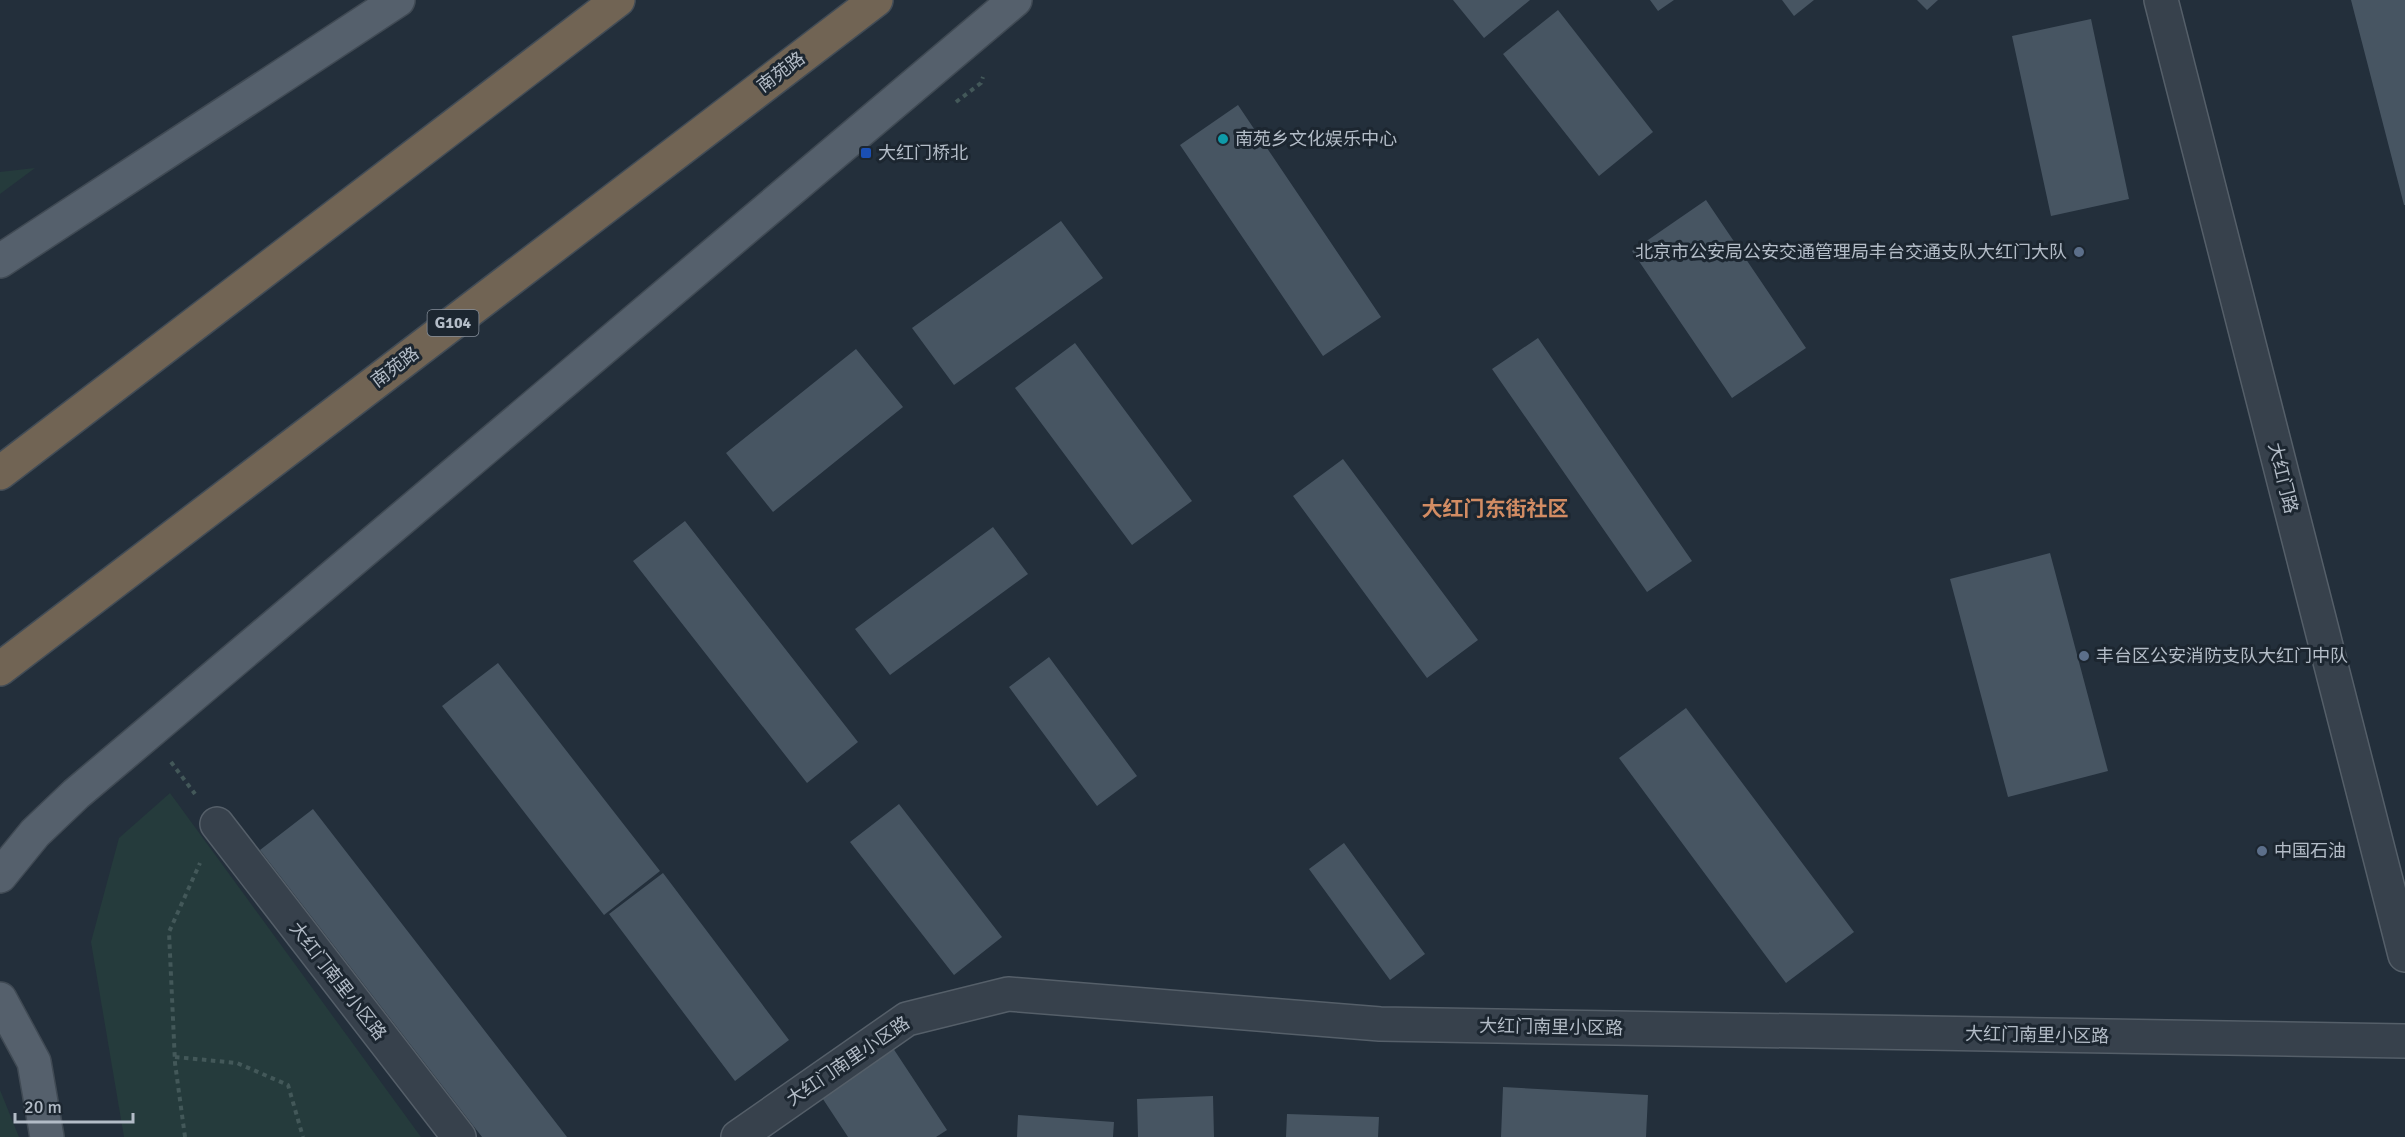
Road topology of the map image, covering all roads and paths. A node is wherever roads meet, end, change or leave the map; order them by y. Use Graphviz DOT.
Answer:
graph roads {
  1 [pos="398,0"];
  2 [pos="618,0"];
  3 [pos="876,0"];
  4 [pos="1015,0"];
  5 [pos="2161,0"];
  6 [pos="0,261"];
  7 [pos="0,472"];
  8 [pos="0,669"];
  9 [pos="169,758"];
  10 [pos="217,825"];
  11 [pos="0,876"];
  12 [pos="2405,955"];
  13 [pos="0,999"];
  14 [pos="2405,1041"];
  15 [pos="175,1056"];
  16 [pos="47,1137"];
  17 [pos="185,1137"];
  18 [pos="303,1137"];
  19 [pos="459,1137"];
  20 [pos="738,1137"];
  1 -- 6 [label="main road"];
  2 -- 7 [label="highway"];
  3 -- 8 [label="highway, 南苑路 / G104"];
  4 -- 11 [label="main road"];
  5 -- 12 [label="street, 大红门路"];
  9 -- 10 [label="path"];
  10 -- 15 [label="path"];
  10 -- 19 [label="street, 大红门南里小区路"];
  13 -- 16 [label="main road"];
  14 -- 20 [label="street, 大红门南里小区路"];
  15 -- 17 [label="path"];
  15 -- 18 [label="path"];
}
